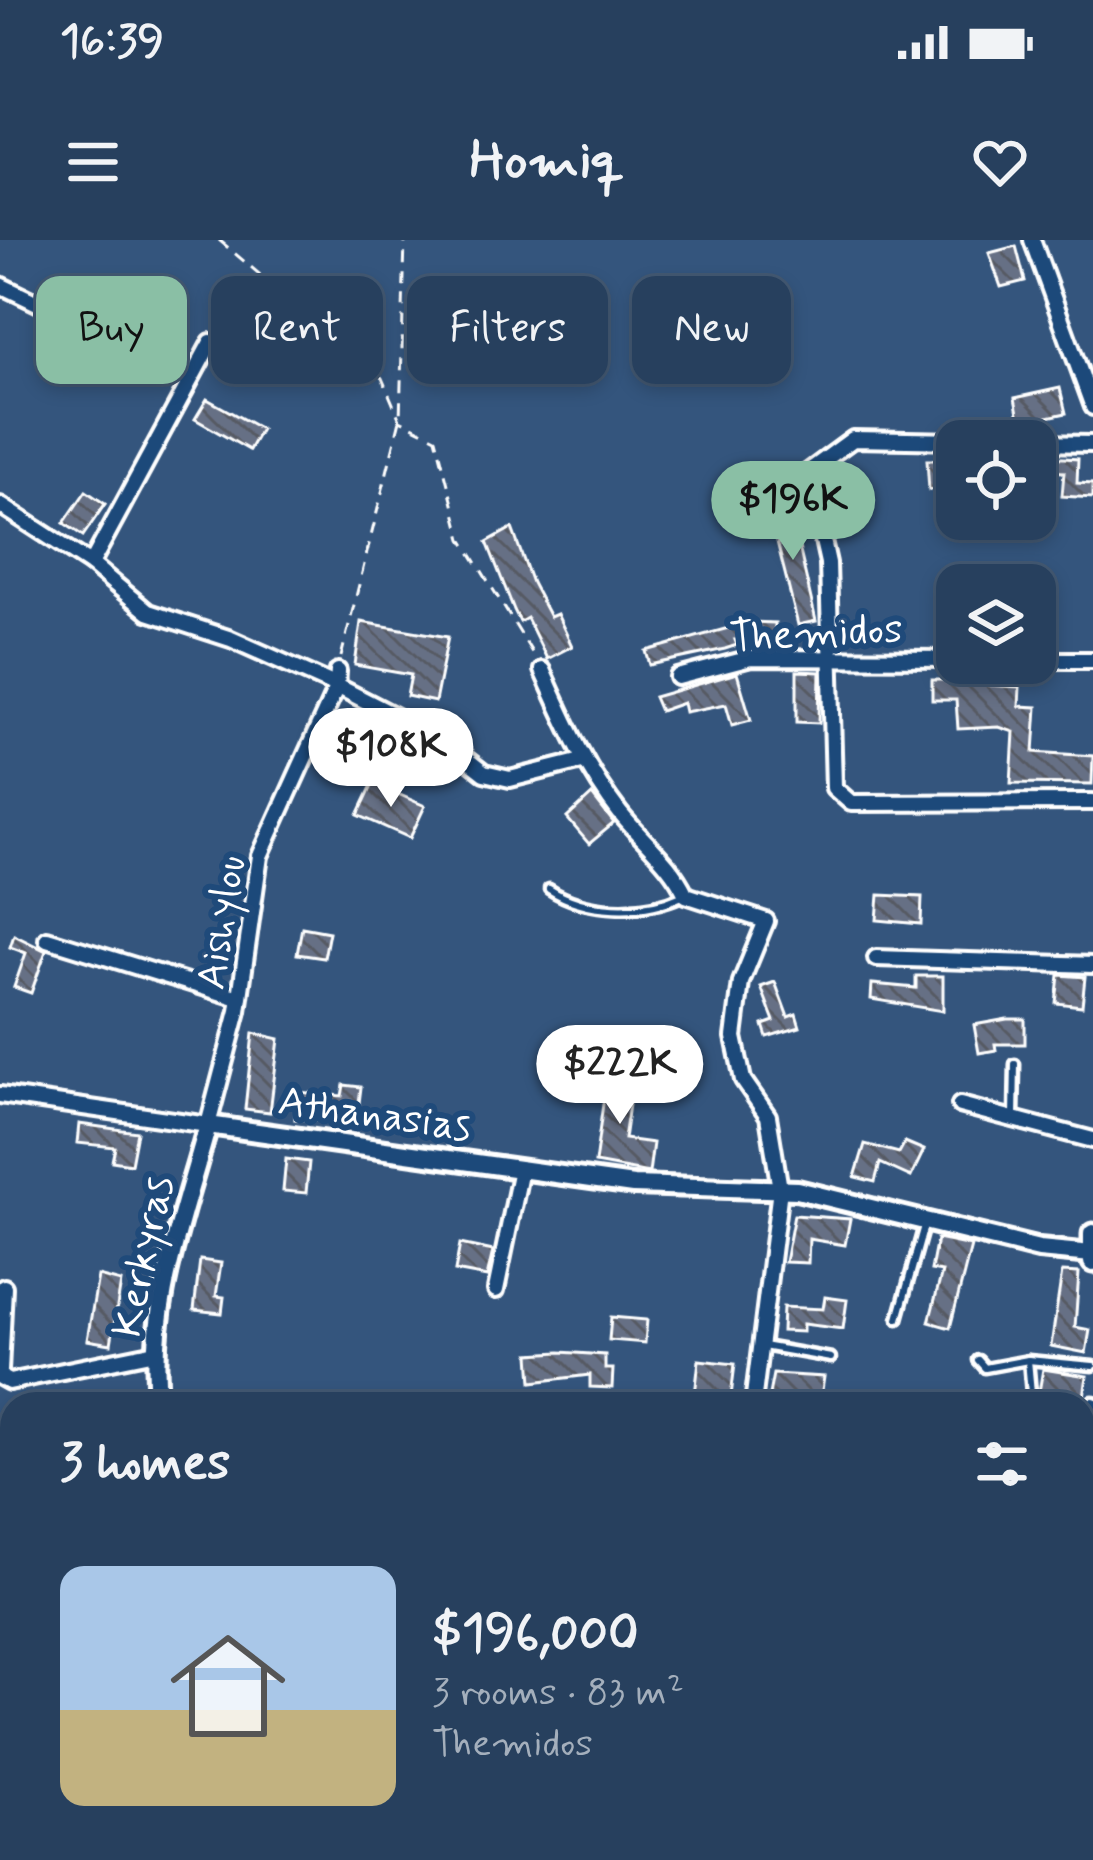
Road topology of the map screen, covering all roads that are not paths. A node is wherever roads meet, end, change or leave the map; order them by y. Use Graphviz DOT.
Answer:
graph roads {
  1 [pos="1032,240"];
  2 [pos="0,285"];
  3 [pos="211,342"];
  4 [pos="191,377"];
  5 [pos="1093,407"];
  6 [pos="936,441"];
  7 [pos="1056,443"];
  8 [pos="1093,444"];
  9 [pos="0,505"];
  10 [pos="91,564"];
  11 [pos="834,659"];
  12 [pos="936,659"];
  13 [pos="1056,660"];
  14 [pos="1093,660"];
  15 [pos="542,670"];
  16 [pos="678,677"];
  17 [pos="337,678"];
  18 [pos="582,761"];
  19 [pos="1093,802"];
  20 [pos="549,890"];
  21 [pos="686,895"];
  22 [pos="47,939"];
  23 [pos="876,958"];
  24 [pos="1093,965"];
  25 [pos="239,998"];
  26 [pos="1015,1064"];
  27 [pos="0,1095"];
  28 [pos="960,1105"];
  29 [pos="1013,1116"];
  30 [pos="208,1125"];
  31 [pos="1093,1140"];
  32 [pos="521,1169"];
  33 [pos="780,1189"];
  34 [pos="926,1218"];
  35 [pos="1093,1234"];
  36 [pos="1092,1258"];
  37 [pos="4,1287"];
  38 [pos="496,1290"];
  39 [pos="898,1319"];
  40 [pos="763,1346"];
  41 [pos="156,1352"];
  42 [pos="831,1358"];
  43 [pos="978,1360"];
  44 [pos="1028,1360"];
  45 [pos="1093,1366"];
  46 [pos="0,1374"];
  47 [pos="158,1392"];
  48 [pos="755,1392"];
  49 [pos="1031,1392"];
  1 -- 5 [label="street"];
  2 -- 4 [label="street"];
  3 -- 4 [label="street"];
  4 -- 10 [label="street"];
  6 -- 11 [label="street"];
  7 -- 8 [label="street"];
  9 -- 10 [label="street"];
  10 -- 17 [label="street"];
  11 -- 12 [label="street, Themidos"];
  11 -- 16 [label="street, Themidos"];
  11 -- 19 [label="street"];
  13 -- 14 [label="street"];
  15 -- 18 [label="street"];
  17 -- 18 [label="street"];
  17 -- 25 [label="street, Aishylou"];
  18 -- 21 [label="street"];
  20 -- 21 [label="lane"];
  21 -- 33 [label="street"];
  22 -- 25 [label="street"];
  23 -- 24 [label="street"];
  25 -- 30 [label="street, Aishylou"];
  26 -- 29 [label="lane"];
  27 -- 30 [label="street, Athanasias"];
  28 -- 29 [label="street"];
  29 -- 31 [label="street"];
  30 -- 32 [label="street, Athanasias"];
  30 -- 41 [label="street, Kerkyras"];
  32 -- 33 [label="street, Athanasias"];
  32 -- 38 [label="street"];
  33 -- 34 [label="street, Athanasias"];
  33 -- 40 [label="street"];
  34 -- 36 [label="street, Athanasias"];
  34 -- 39 [label="lane"];
  35 -- 36 [label="main road"];
  37 -- 46 [label="street"];
  40 -- 42 [label="lane"];
  40 -- 48 [label="street"];
  41 -- 46 [label="street"];
  41 -- 47 [label="street, Kerkyras"];
  43 -- 44 [label="lane"];
  44 -- 45 [label="lane"];
  44 -- 49 [label="lane"];
}
